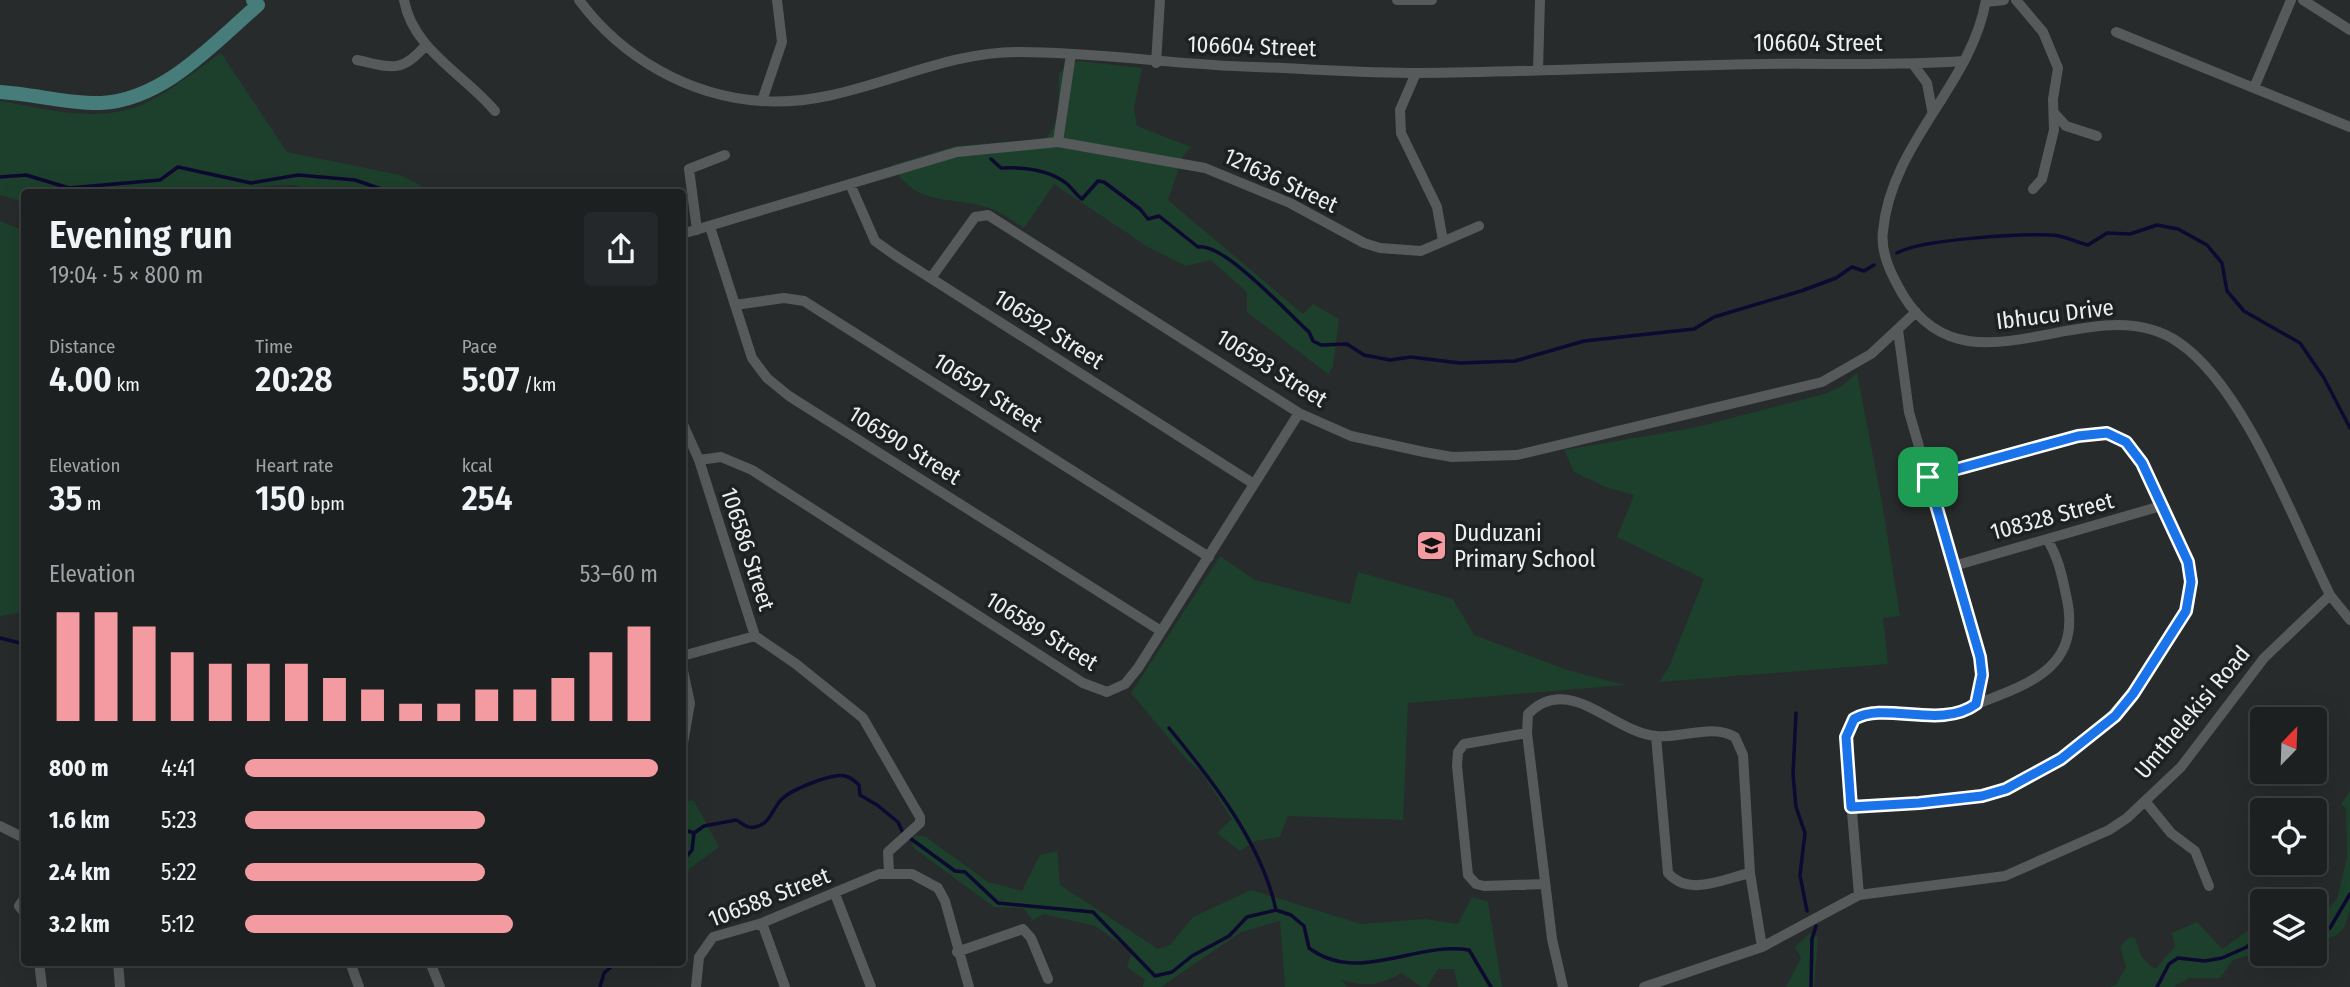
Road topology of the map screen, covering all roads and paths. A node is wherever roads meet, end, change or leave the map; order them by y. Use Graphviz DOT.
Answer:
graph roads {
  1 [pos="404,0"];
  2 [pos="579,0"];
  3 [pos="778,0"];
  4 [pos="1160,0"];
  5 [pos="1397,0"];
  6 [pos="1432,0"];
  7 [pos="2004,0"];
  8 [pos="2017,0"];
  9 [pos="2291,0"];
  10 [pos="2303,0"];
  11 [pos="1537,1"];
  12 [pos="1986,1"];
  13 [pos="256,3"];
  14 [pos="2350,30"];
  15 [pos="2116,32"];
  16 [pos="425,46"];
  17 [pos="1070,54"];
  18 [pos="357,60"];
  19 [pos="1963,61"];
  20 [pos="1156,63"];
  21 [pos="1913,64"];
  22 [pos="1538,69"];
  23 [pos="1416,73"];
  24 [pos="2254,88"];
  25 [pos="0,92"];
  26 [pos="762,101"];
  27 [pos="1932,110"];
  28 [pos="495,111"];
  29 [pos="2054,113"];
  30 [pos="2350,127"];
  31 [pos="2097,136"];
  32 [pos="1058,142"];
  33 [pos="725,155"];
  34 [pos="850,184"];
  35 [pos="2033,189"];
  36 [pos="1479,226"];
  37 [pos="709,227"];
  38 [pos="697,230"];
  39 [pos="686,233"];
  40 [pos="1443,241"];
  41 [pos="931,278"];
  42 [pos="735,304"];
  43 [pos="1916,312"];
  44 [pos="1898,330"];
  45 [pos="1299,413"];
  46 [pos="686,431"];
  47 [pos="699,460"];
  48 [pos="1928,477"];
  49 [pos="1254,485"];
  50 [pos="2161,506"];
  51 [pos="2047,540"];
  52 [pos="1209,557"];
  53 [pos="1954,566"];
  54 [pos="2330,595"];
  55 [pos="2350,620"];
  56 [pos="1161,631"];
  57 [pos="755,636"];
  58 [pos="686,655"];
  59 [pos="686,685"];
  60 [pos="1976,704"];
  61 [pos="686,726"];
  62 [pos="1527,733"];
  63 [pos="1656,736"];
  64 [pos="2145,802"];
  65 [pos="1851,807"];
  66 [pos="0,826"];
  67 [pos="21,836"];
  68 [pos="889,872"];
  69 [pos="1750,873"];
  70 [pos="1545,884"];
  71 [pos="2209,886"];
  72 [pos="835,894"];
  73 [pos="1859,895"];
  74 [pos="762,923"];
  75 [pos="1762,947"];
  76 [pos="957,952"];
  77 [pos="39,966"];
  78 [pos="118,966"];
  79 [pos="351,966"];
  80 [pos="432,966"];
  81 [pos="1048,979"];
  82 [pos="42,987"];
  83 [pos="120,987"];
  84 [pos="359,987"];
  85 [pos="440,987"];
  86 [pos="696,987"];
  87 [pos="785,987"];
  88 [pos="871,987"];
  89 [pos="969,987"];
  90 [pos="1563,987"];
  91 [pos="1644,987"];
  1 -- 16 [label="street"];
  2 -- 26 [label="street, 106604 Street"];
  3 -- 26 [label="street"];
  4 -- 20 [label="street"];
  5 -- 6 [label="street"];
  7 -- 12 [label="street"];
  8 -- 29 [label="street"];
  9 -- 24 [label="street"];
  10 -- 14 [label="street"];
  11 -- 22 [label="street"];
  12 -- 19 [label="street, Ibhucu Drive"];
  13 -- 25 [label="main road"];
  15 -- 24 [label="street"];
  16 -- 18 [label="street"];
  16 -- 28 [label="street"];
  17 -- 20 [label="street, 106604 Street"];
  17 -- 26 [label="street, 106604 Street"];
  17 -- 32 [label="street"];
  19 -- 21 [label="street, 106604 Street"];
  19 -- 27 [label="street, Ibhucu Drive"];
  20 -- 23 [label="street, 106604 Street"];
  21 -- 22 [label="street, 106604 Street"];
  21 -- 27 [label="street"];
  22 -- 23 [label="street, 106604 Street"];
  23 -- 40 [label="street"];
  24 -- 30 [label="street"];
  27 -- 43 [label="street, Ibhucu Drive"];
  29 -- 31 [label="street"];
  29 -- 35 [label="street"];
  32 -- 34 [label="street"];
  32 -- 40 [label="street, 121636 Street"];
  33 -- 38 [label="street"];
  34 -- 37 [label="street"];
  34 -- 41 [label="street, 106592 Street"];
  36 -- 40 [label="street, 121636 Street"];
  37 -- 38 [label="street"];
  37 -- 42 [label="street, 106590 Street"];
  38 -- 39 [label="street"];
  41 -- 45 [label="street, 106593 Street"];
  41 -- 49 [label="street, 106592 Street"];
  42 -- 52 [label="street, 106591 Street"];
  42 -- 56 [label="street, 106590 Street"];
  43 -- 44 [label="street, 106593 Street"];
  43 -- 54 [label="street, Ibhucu Drive"];
  44 -- 45 [label="street, 106593 Street"];
  44 -- 48 [label="street"];
  45 -- 49 [label="street, 106589 Street"];
  46 -- 47 [label="street, 106586 Street"];
  47 -- 56 [label="street, 106589 Street"];
  47 -- 57 [label="street, 106586 Street"];
  48 -- 50 [label="street"];
  48 -- 53 [label="street"];
  49 -- 52 [label="street, 106589 Street"];
  50 -- 51 [label="street, 108328 Street"];
  50 -- 65 [label="street"];
  51 -- 53 [label="street, 108328 Street"];
  51 -- 60 [label="street"];
  52 -- 56 [label="street, 106589 Street"];
  53 -- 60 [label="street"];
  54 -- 55 [label="street, Ibhucu Drive"];
  54 -- 64 [label="street, Umthelekisi Road"];
  57 -- 58 [label="street"];
  57 -- 68 [label="street, 106586 Street"];
  59 -- 61 [label="street"];
  60 -- 65 [label="street"];
  62 -- 63 [label="street"];
  62 -- 70 [label="street"];
  62 -- 70 [label="street"];
  63 -- 69 [label="street"];
  63 -- 69 [label="street"];
  64 -- 71 [label="street"];
  64 -- 73 [label="street, Umthelekisi Road"];
  65 -- 73 [label="street"];
  66 -- 67 [label="street"];
  68 -- 72 [label="street, 106588 Street"];
  68 -- 76 [label="street"];
  69 -- 75 [label="street"];
  70 -- 90 [label="street"];
  72 -- 74 [label="street, 106588 Street"];
  72 -- 88 [label="street"];
  73 -- 75 [label="street, Umthelekisi Road"];
  74 -- 86 [label="street, 106588 Street"];
  74 -- 87 [label="street"];
  75 -- 91 [label="street, Umthelekisi Road"];
  76 -- 81 [label="street"];
  76 -- 89 [label="street"];
  77 -- 82 [label="street"];
  78 -- 83 [label="street"];
  79 -- 84 [label="street"];
  80 -- 85 [label="street"];
}
